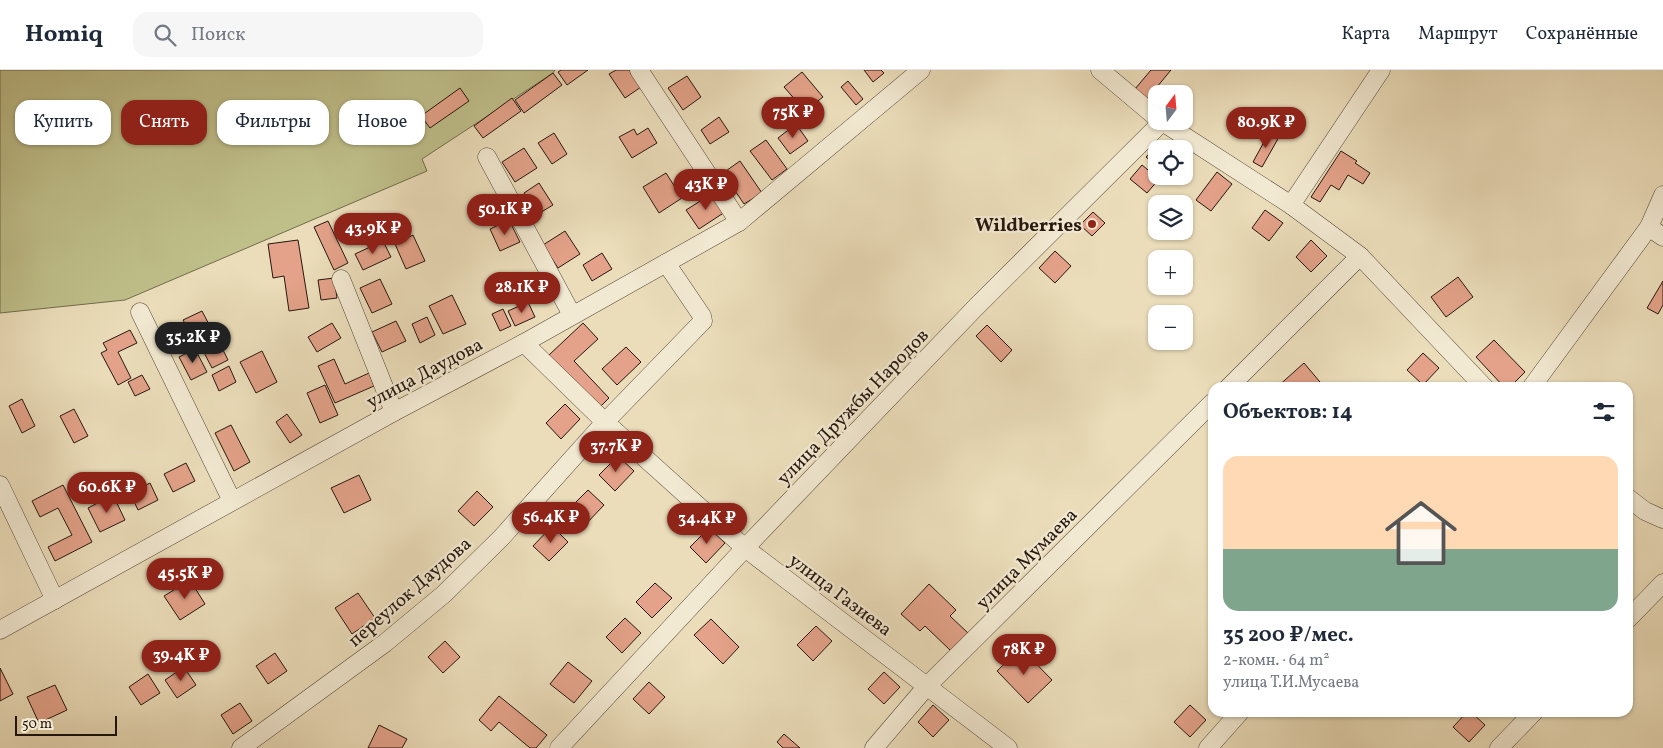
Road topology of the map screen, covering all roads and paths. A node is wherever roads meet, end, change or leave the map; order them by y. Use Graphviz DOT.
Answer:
graph roads {
  1 [pos="639,70"];
  2 [pos="921,70"];
  3 [pos="1100,70"];
  4 [pos="1381,70"];
  5 [pos="902,77"];
  6 [pos="1148,110"];
  7 [pos="1153,130"];
  8 [pos="1176,130"];
  9 [pos="487,157"];
  10 [pos="1663,195"];
  11 [pos="1291,205"];
  12 [pos="740,222"];
  13 [pos="1656,232"];
  14 [pos="1360,256"];
  15 [pos="666,263"];
  16 [pos="341,279"];
  17 [pos="140,312"];
  18 [pos="572,315"];
  19 [pos="524,342"];
  20 [pos="1234,382"];
  21 [pos="1479,382"];
  22 [pos="1536,382"];
  23 [pos="1208,407"];
  24 [pos="394,412"];
  25 [pos="605,422"];
  26 [pos="0,485"];
  27 [pos="232,501"];
  28 [pos="1633,502"];
  29 [pos="1663,519"];
  30 [pos="745,548"];
  31 [pos="1663,583"];
  32 [pos="55,600"];
  33 [pos="1633,614"];
  34 [pos="0,630"];
  35 [pos="927,686"];
  36 [pos="1236,717"];
  37 [pos="1529,717"];
  38 [pos="242,748"];
  39 [pos="559,748"];
  40 [pos="874,748"];
  41 [pos="1008,748"];
  42 [pos="1208,748"];
  43 [pos="1499,748"];
  1 -- 12 [label="street"];
  2 -- 5 [label="street, улица Даудова"];
  3 -- 6 [label="street"];
  4 -- 11 [label="street"];
  5 -- 12 [label="street, улица Даудова"];
  7 -- 30 [label="street, улица Дружбы Народов"];
  8 -- 11 [label="street"];
  9 -- 18 [label="street"];
  10 -- 13 [label="street"];
  11 -- 14 [label="street"];
  12 -- 15 [label="street, улица Даудова"];
  13 -- 22 [label="street"];
  14 -- 20 [label="street"];
  14 -- 21 [label="street"];
  15 -- 18 [label="street, улица Даудова"];
  15 -- 25 [label="street, переулок Даудова"];
  16 -- 24 [label="street"];
  17 -- 27 [label="street"];
  18 -- 19 [label="street, улица Даудова"];
  19 -- 24 [label="street, улица Даудова"];
  19 -- 25 [label="street, улица Газиева"];
  23 -- 35 [label="street, улица Мумаева"];
  24 -- 27 [label="street, улица Даудова"];
  25 -- 30 [label="street, улица Газиева"];
  25 -- 38 [label="street, переулок Даудова"];
  26 -- 32 [label="street"];
  27 -- 32 [label="street, улица Даудова"];
  28 -- 29 [label="street"];
  30 -- 35 [label="street, улица Газиева"];
  30 -- 39 [label="street, улица Дружбы Народов"];
  31 -- 33 [label="street"];
  32 -- 34 [label="street, улица Даудова"];
  35 -- 40 [label="street, улица Мумаева"];
  35 -- 41 [label="street, улица Газиева"];
  36 -- 42 [label="street"];
  37 -- 43 [label="street"];
}
